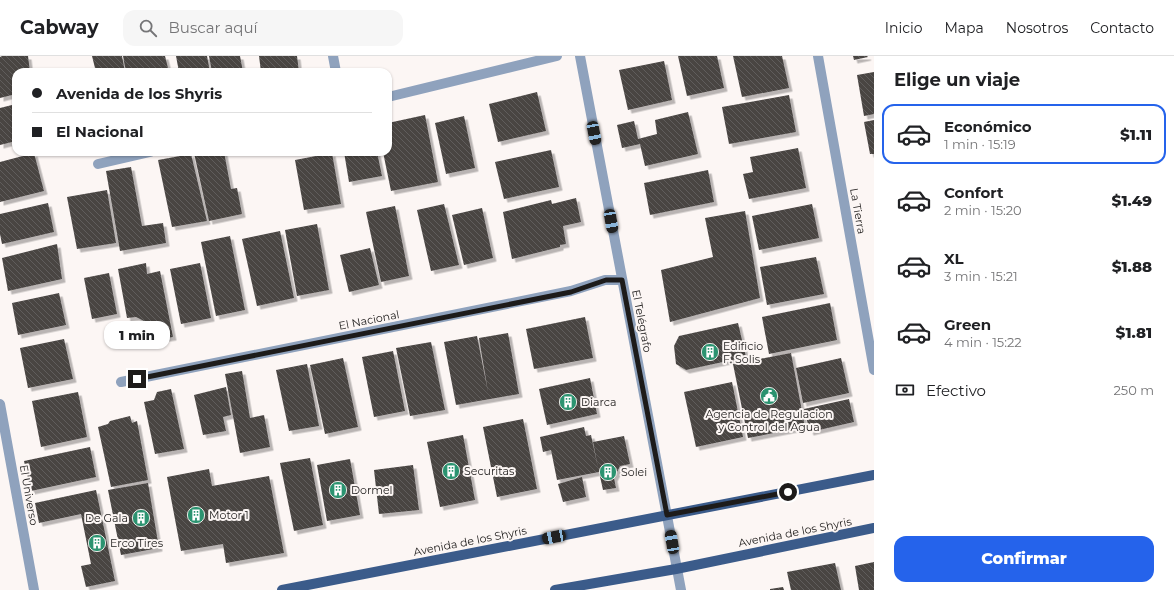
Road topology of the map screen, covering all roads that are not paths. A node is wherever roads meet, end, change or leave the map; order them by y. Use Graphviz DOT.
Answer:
graph roads {
  1 [pos="333,56"];
  2 [pos="557,56"];
  3 [pos="580,56"];
  4 [pos="818,56"];
  5 [pos="335,68"];
  6 [pos="392,96"];
  7 [pos="133,156"];
  8 [pos="98,164"];
  9 [pos="622,280"];
  10 [pos="874,370"];
  11 [pos="121,382"];
  12 [pos="0,404"];
  13 [pos="874,475"];
  14 [pos="667,515"];
  15 [pos="874,528"];
  16 [pos="676,568"];
  17 [pos="34,590"];
  18 [pos="282,590"];
  19 [pos="555,590"];
  20 [pos="680,590"];
  1 -- 5 [label="street"];
  2 -- 6 [label="street"];
  3 -- 9 [label="street, El Telégrafo"];
  4 -- 10 [label="street, La Tierra"];
  7 -- 8 [label="street"];
  9 -- 11 [label="street, El Nacional"];
  9 -- 14 [label="street, El Telégrafo"];
  12 -- 17 [label="street, El Universo"];
  13 -- 14 [label="main road, Avenida de los Shyris"];
  14 -- 16 [label="street, El Telégrafo"];
  14 -- 18 [label="main road, Avenida de los Shyris"];
  15 -- 16 [label="main road, Avenida de los Shyris"];
  16 -- 19 [label="main road, Avenida de los Shyris"];
  16 -- 20 [label="street, El Telégrafo"];
}
